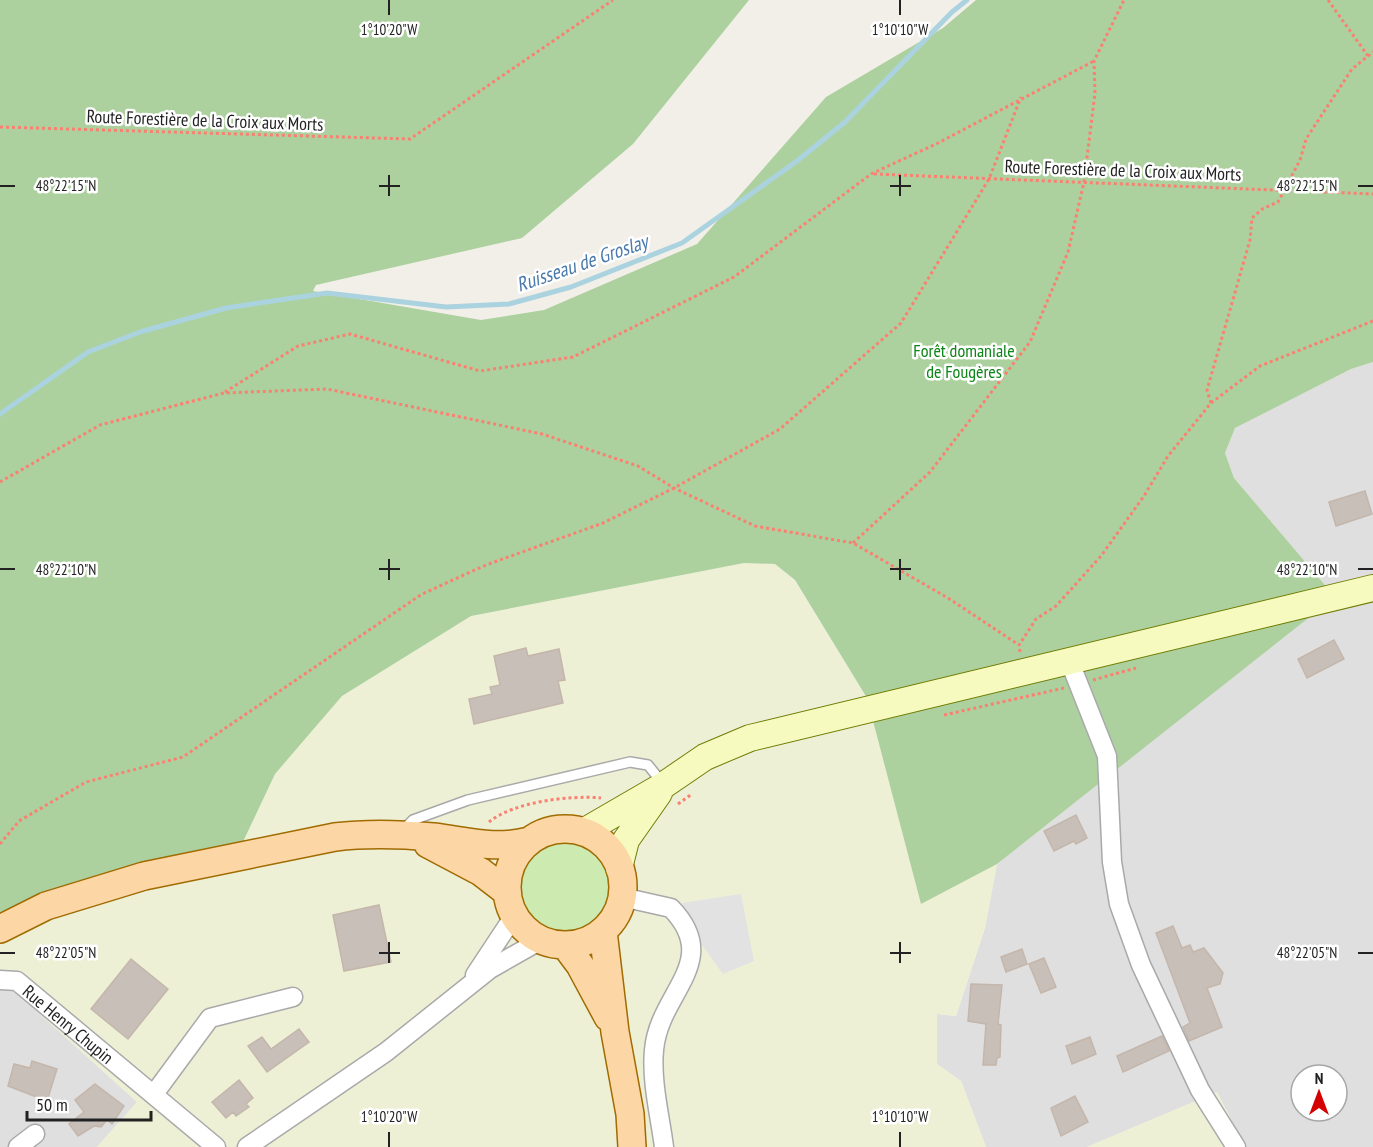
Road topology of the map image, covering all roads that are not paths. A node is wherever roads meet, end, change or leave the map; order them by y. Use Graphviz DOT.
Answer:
graph roads {
  1 [pos="1373,588"];
  2 [pos="1069,660"];
  3 [pos="668,797"];
  4 [pos="583,832"];
  5 [pos="407,835"];
  6 [pos="529,841"];
  7 [pos="619,868"];
  8 [pos="622,897"];
  9 [pos="511,904"];
  10 [pos="0,929"];
  11 [pos="603,931"];
  12 [pos="553,942"];
  13 [pos="0,980"];
  14 [pos="467,986"];
  15 [pos="293,997"];
  16 [pos="615,1032"];
  17 [pos="154,1094"];
  18 [pos="35,1134"];
  19 [pos="18,1147"];
  20 [pos="216,1147"];
  21 [pos="247,1147"];
  22 [pos="632,1147"];
  23 [pos="664,1147"];
  24 [pos="1236,1147"];
  1 -- 2 [label="main road"];
  2 -- 3 [label="main road"];
  2 -- 24 [label="street"];
  3 -- 4 [label="main road"];
  3 -- 5 [label="lane"];
  3 -- 7 [label="main road"];
  4 -- 6 [label="main road"];
  4 -- 7 [label="main road"];
  5 -- 6 [label="main road"];
  5 -- 9 [label="main road"];
  5 -- 10 [label="main road"];
  6 -- 9 [label="main road"];
  7 -- 8 [label="main road"];
  8 -- 11 [label="main road"];
  8 -- 23 [label="street"];
  9 -- 12 [label="main road"];
  9 -- 14 [label="street"];
  11 -- 12 [label="main road"];
  11 -- 16 [label="main road"];
  12 -- 14 [label="street"];
  12 -- 16 [label="main road"];
  13 -- 17 [label="street, Rue Henry Chupin"];
  14 -- 21 [label="street"];
  15 -- 17 [label="street"];
  16 -- 22 [label="main road"];
  17 -- 20 [label="street, Rue Henry Chupin"];
  18 -- 19 [label="street"];
}
